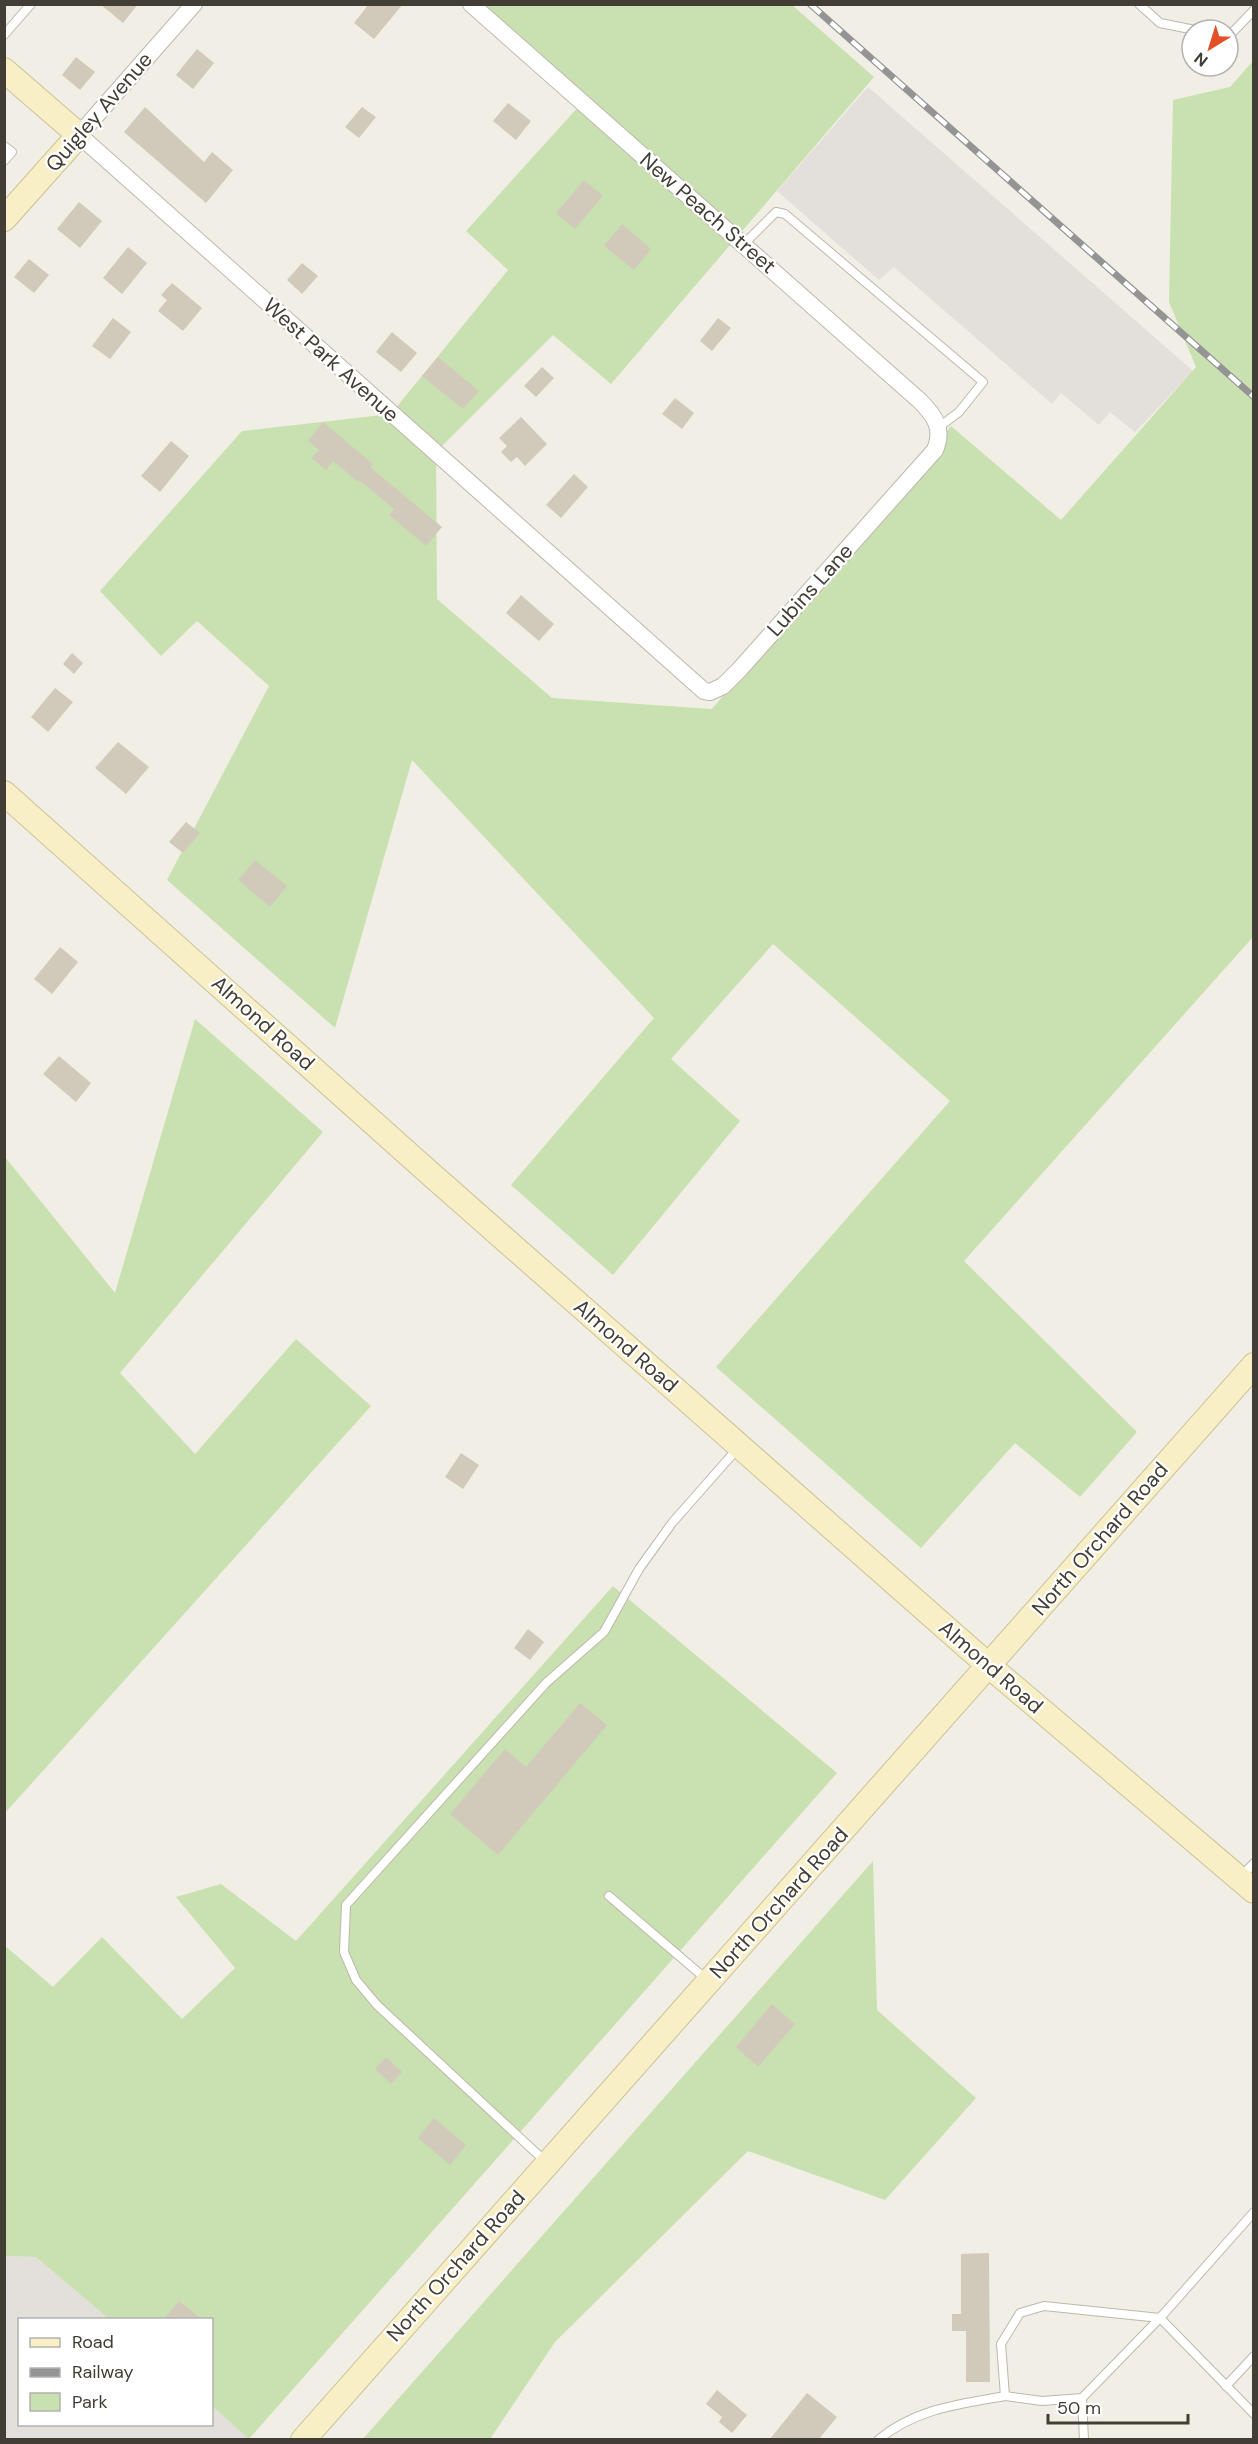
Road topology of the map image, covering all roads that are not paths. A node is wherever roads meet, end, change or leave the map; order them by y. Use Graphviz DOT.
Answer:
graph roads {
  1 [pos="31,4"];
  2 [pos="471,4"];
  3 [pos="1139,4"];
  4 [pos="189,6"];
  5 [pos="1254,10"];
  6 [pos="1240,25"];
  7 [pos="1180,27"];
  8 [pos="4,35"];
  9 [pos="4,70"];
  10 [pos="79,135"];
  11 [pos="4,146"];
  12 [pos="4,161"];
  13 [pos="5,217"];
  14 [pos="743,245"];
  15 [pos="939,427"];
  16 [pos="658,650"];
  17 [pos="7,799"];
  18 [pos="1254,1365"];
  19 [pos="739,1446"];
  20 [pos="988,1665"];
  21 [pos="1249,1878"];
  22 [pos="609,1896"];
  23 [pos="709,1982"];
  24 [pos="548,2163"];
  25 [pos="1254,2212"];
  26 [pos="1160,2318"];
  27 [pos="1254,2356"];
  28 [pos="1226,2386"];
  29 [pos="1005,2396"];
  30 [pos="1082,2398"];
  31 [pos="1254,2414"];
  32 [pos="303,2439"];
  33 [pos="878,2439"];
  34 [pos="1084,2439"];
  1 -- 8 [label="lane"];
  2 -- 14 [label="street, New Peach Street"];
  3 -- 7 [label="lane"];
  4 -- 10 [label="street, Quigley Avenue"];
  5 -- 6 [label="lane"];
  9 -- 10 [label="street, West Park Avenue"];
  10 -- 13 [label="street, Quigley Avenue"];
  10 -- 16 [label="street, West Park Avenue"];
  11 -- 12 [label="lane"];
  14 -- 15 [label="street, New Peach Street"];
  14 -- 15 [label="lane"];
  15 -- 16 [label="street, Lubins Lane"];
  17 -- 19 [label="street, Almond Road"];
  18 -- 20 [label="street, North Orchard Road"];
  19 -- 20 [label="street, Almond Road"];
  19 -- 24 [label="lane"];
  20 -- 21 [label="street, Almond Road"];
  20 -- 23 [label="street, North Orchard Road"];
  22 -- 23 [label="lane"];
  23 -- 24 [label="street, North Orchard Road"];
  24 -- 32 [label="street, North Orchard Road"];
  25 -- 26 [label="lane"];
  26 -- 28 [label="lane"];
  26 -- 29 [label="lane"];
  26 -- 30 [label="lane"];
  27 -- 28 [label="lane"];
  28 -- 31 [label="lane"];
  29 -- 30 [label="lane"];
  29 -- 33 [label="lane"];
  30 -- 34 [label="lane"];
}
